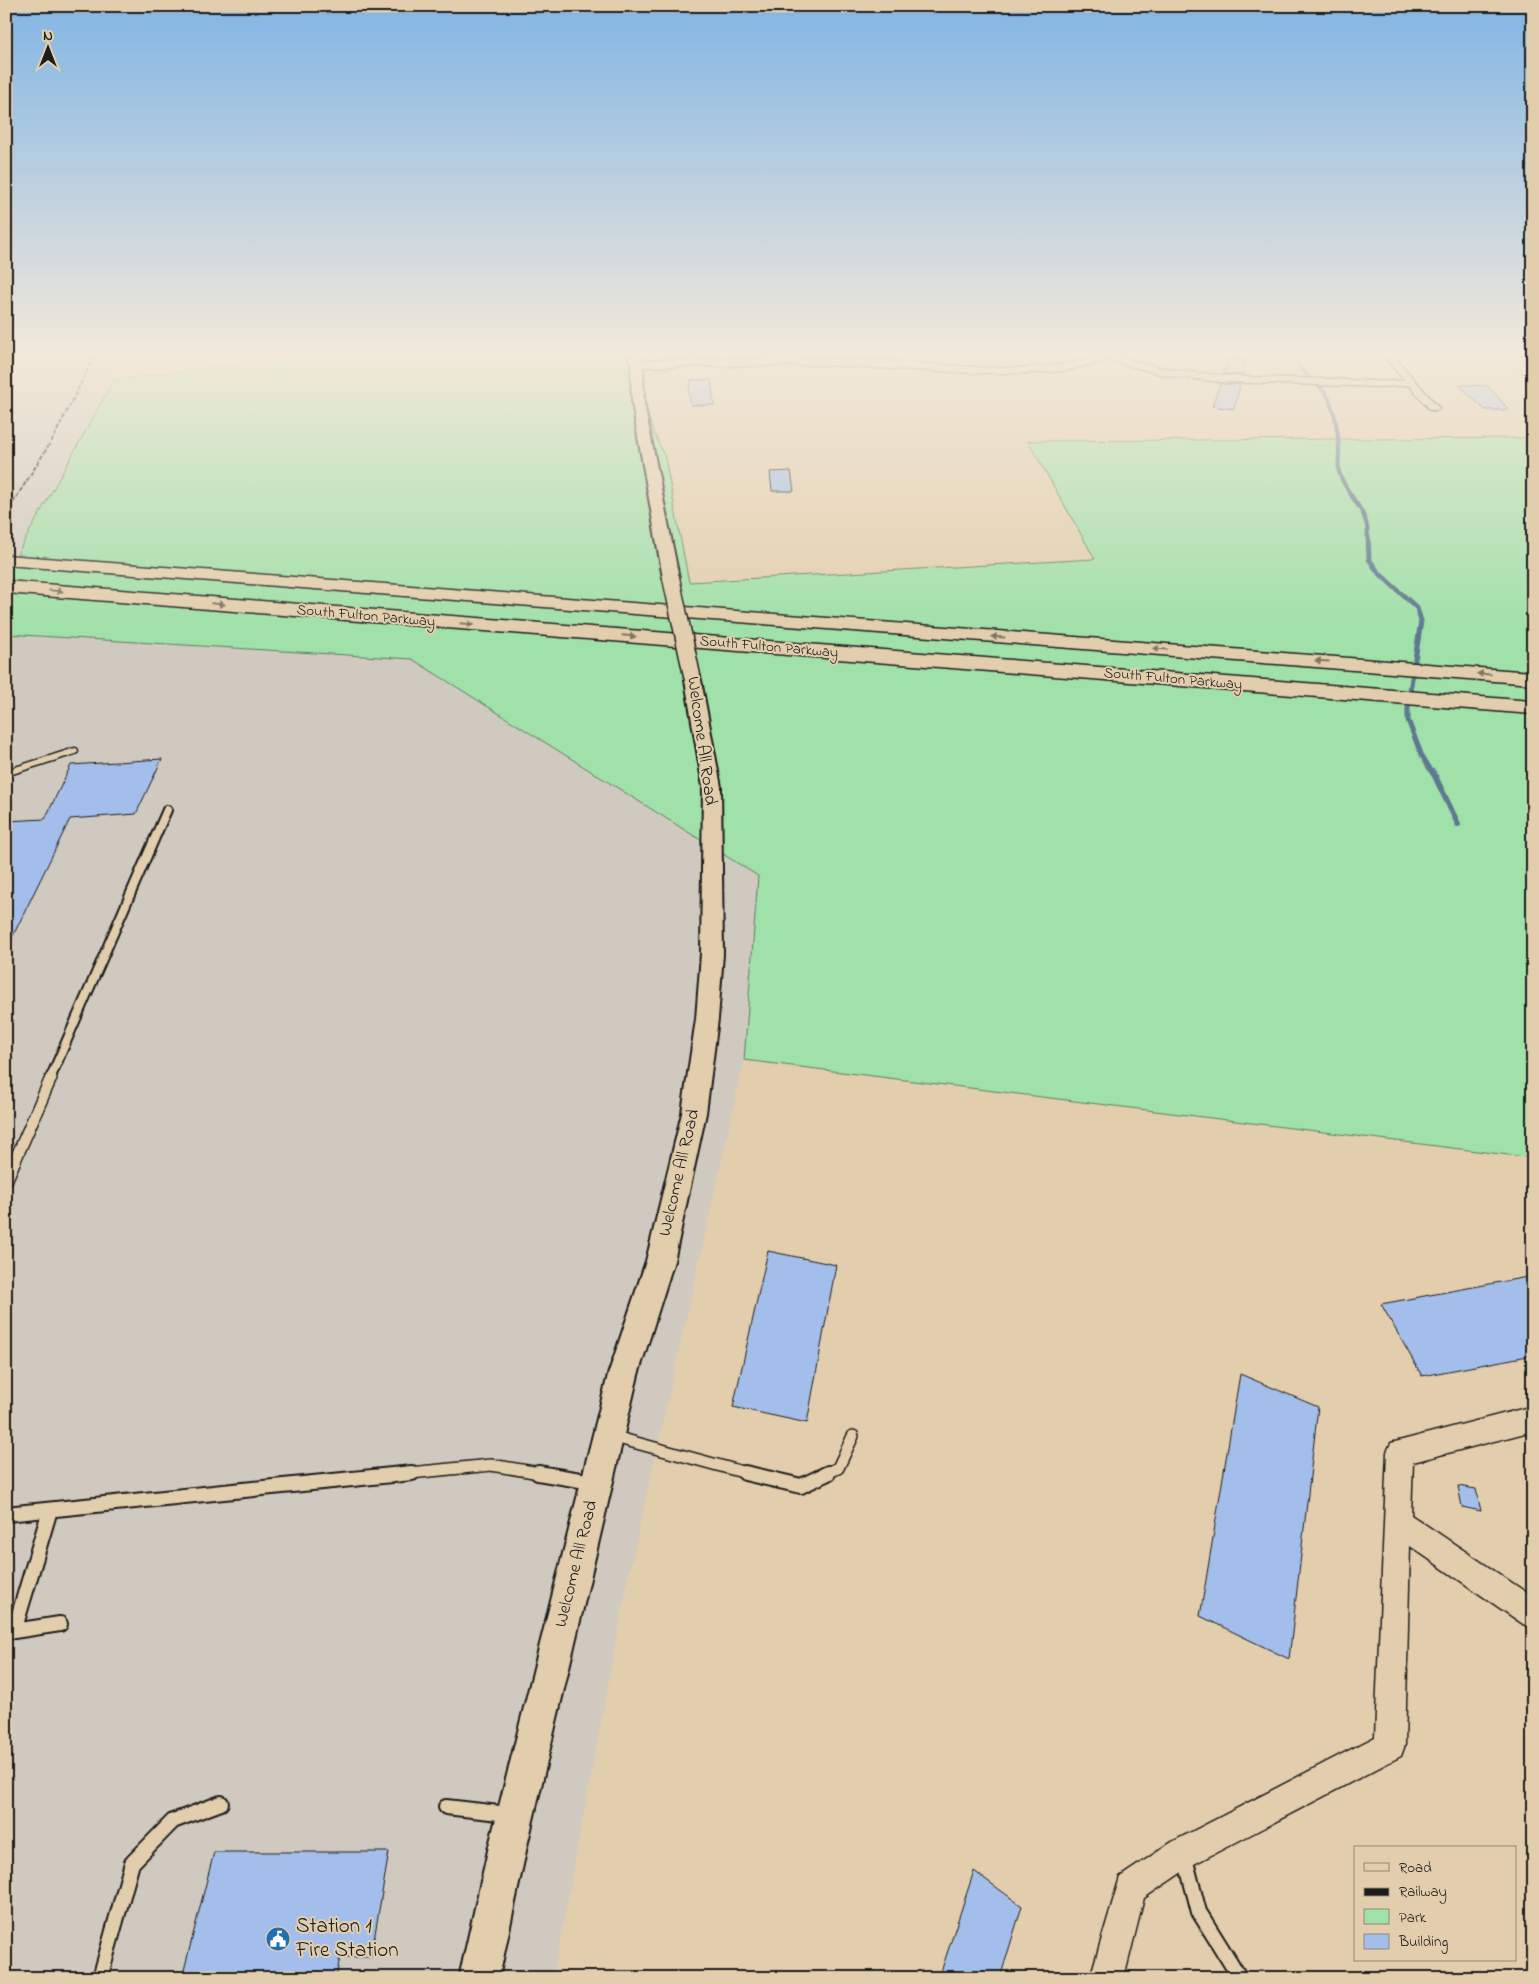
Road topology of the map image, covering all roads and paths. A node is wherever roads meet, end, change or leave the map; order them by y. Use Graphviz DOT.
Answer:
graph roads {
  1 [pos="646,446"];
  2 [pos="6,560"];
  3 [pos="7,587"];
  4 [pos="1533,678"];
  5 [pos="1533,708"];
  6 [pos="75,751"];
  7 [pos="6,773"];
  8 [pos="167,810"];
  9 [pos="6,1181"];
  10 [pos="1533,1418"];
  11 [pos="608,1436"];
  12 [pos="853,1436"];
  13 [pos="597,1483"];
  14 [pos="50,1510"];
  15 [pos="6,1514"];
  16 [pos="1397,1521"];
  17 [pos="1533,1614"];
  18 [pos="60,1624"];
  19 [pos="221,1803"];
  20 [pos="446,1807"];
  21 [pos="516,1815"];
  22 [pos="1183,1853"];
  23 [pos="100,1978"];
  24 [pos="479,1978"];
  25 [pos="1107,1978"];
  26 [pos="1240,1978"];
  1 -- 11 [label="street, Welcome All Road, bridge"];
  4 -- 2 [label="highway, South Fulton Parkway, one-way"];
  3 -- 5 [label="highway, South Fulton Parkway, one-way"];
  6 -- 7 [label="lane"];
  8 -- 9 [label="lane"];
  10 -- 16 [label="street"];
  11 -- 12 [label="lane"];
  11 -- 13 [label="street, Welcome All Road"];
  13 -- 14 [label="lane"];
  13 -- 21 [label="street, Welcome All Road"];
  14 -- 15 [label="lane"];
  14 -- 18 [label="lane"];
  16 -- 17 [label="street"];
  16 -- 22 [label="street"];
  19 -- 23 [label="lane"];
  20 -- 21 [label="lane"];
  21 -- 24 [label="street, Welcome All Road"];
  22 -- 25 [label="street"];
  22 -- 26 [label="lane"];
}
